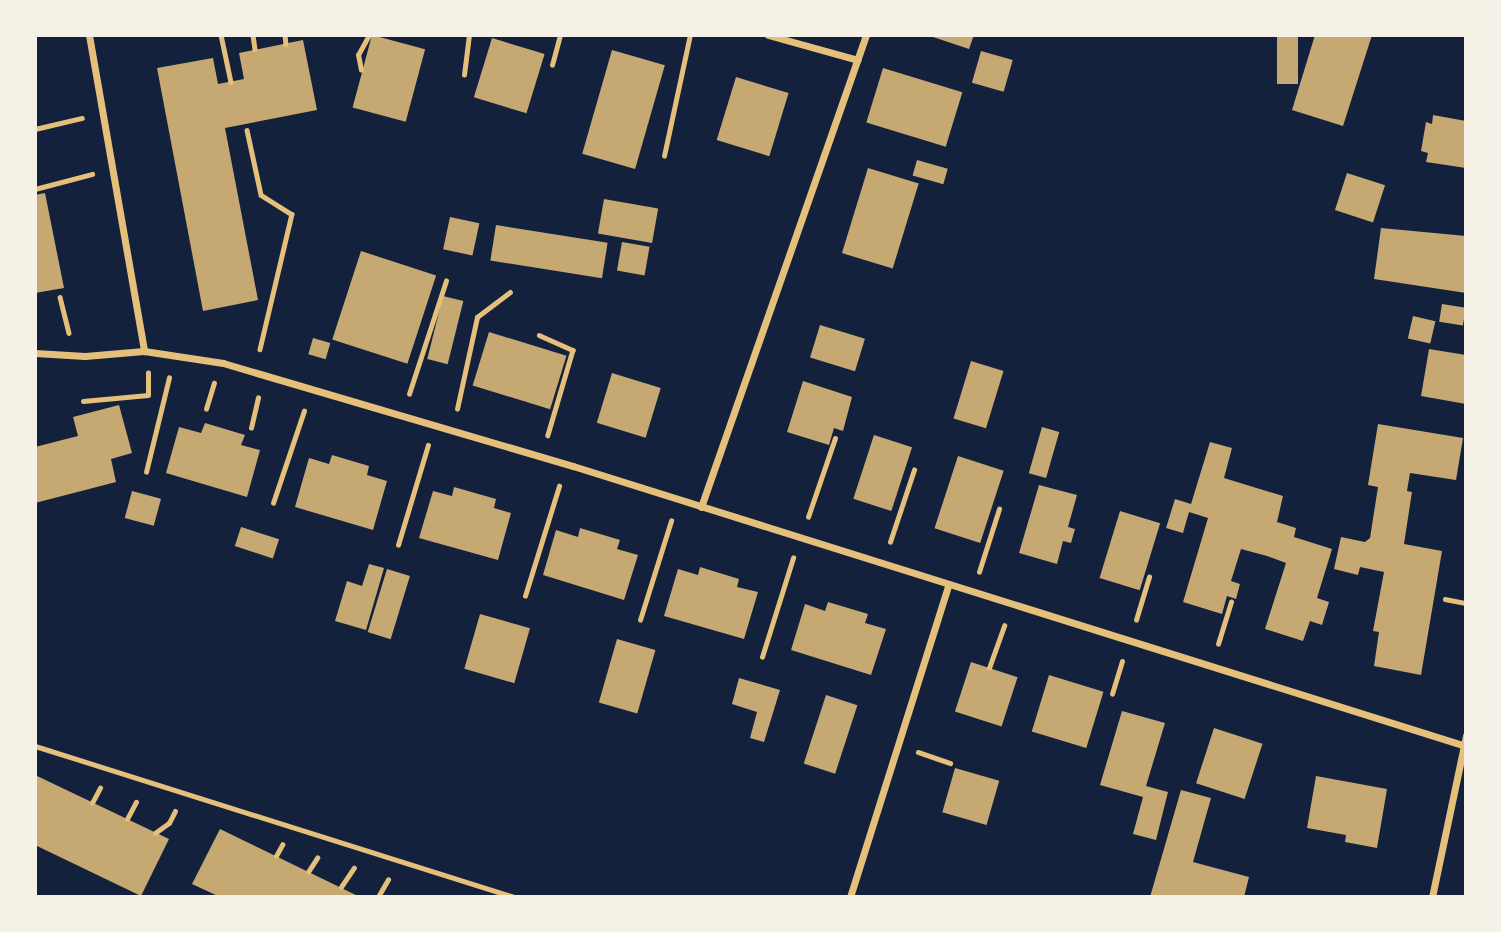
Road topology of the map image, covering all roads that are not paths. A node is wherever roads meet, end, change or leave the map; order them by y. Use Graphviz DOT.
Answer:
graph roads {
  1 [pos="89,35"];
  2 [pos="768,35"];
  3 [pos="866,35"];
  4 [pos="858,60"];
  5 [pos="144,351"];
  6 [pos="35,353"];
  7 [pos="701,507"];
  8 [pos="948,587"];
  9 [pos="1466,736"];
  10 [pos="35,746"];
  11 [pos="1465,746"];
  12 [pos="514,897"];
  13 [pos="850,897"];
  14 [pos="1432,897"];
  1 -- 5 [label="street"];
  2 -- 4 [label="street"];
  3 -- 4 [label="street"];
  4 -- 7 [label="street"];
  5 -- 6 [label="street"];
  5 -- 7 [label="street"];
  7 -- 8 [label="street"];
  8 -- 11 [label="street"];
  8 -- 13 [label="street"];
  9 -- 11 [label="street"];
  10 -- 12 [label="lane"];
  11 -- 14 [label="street"];
}
